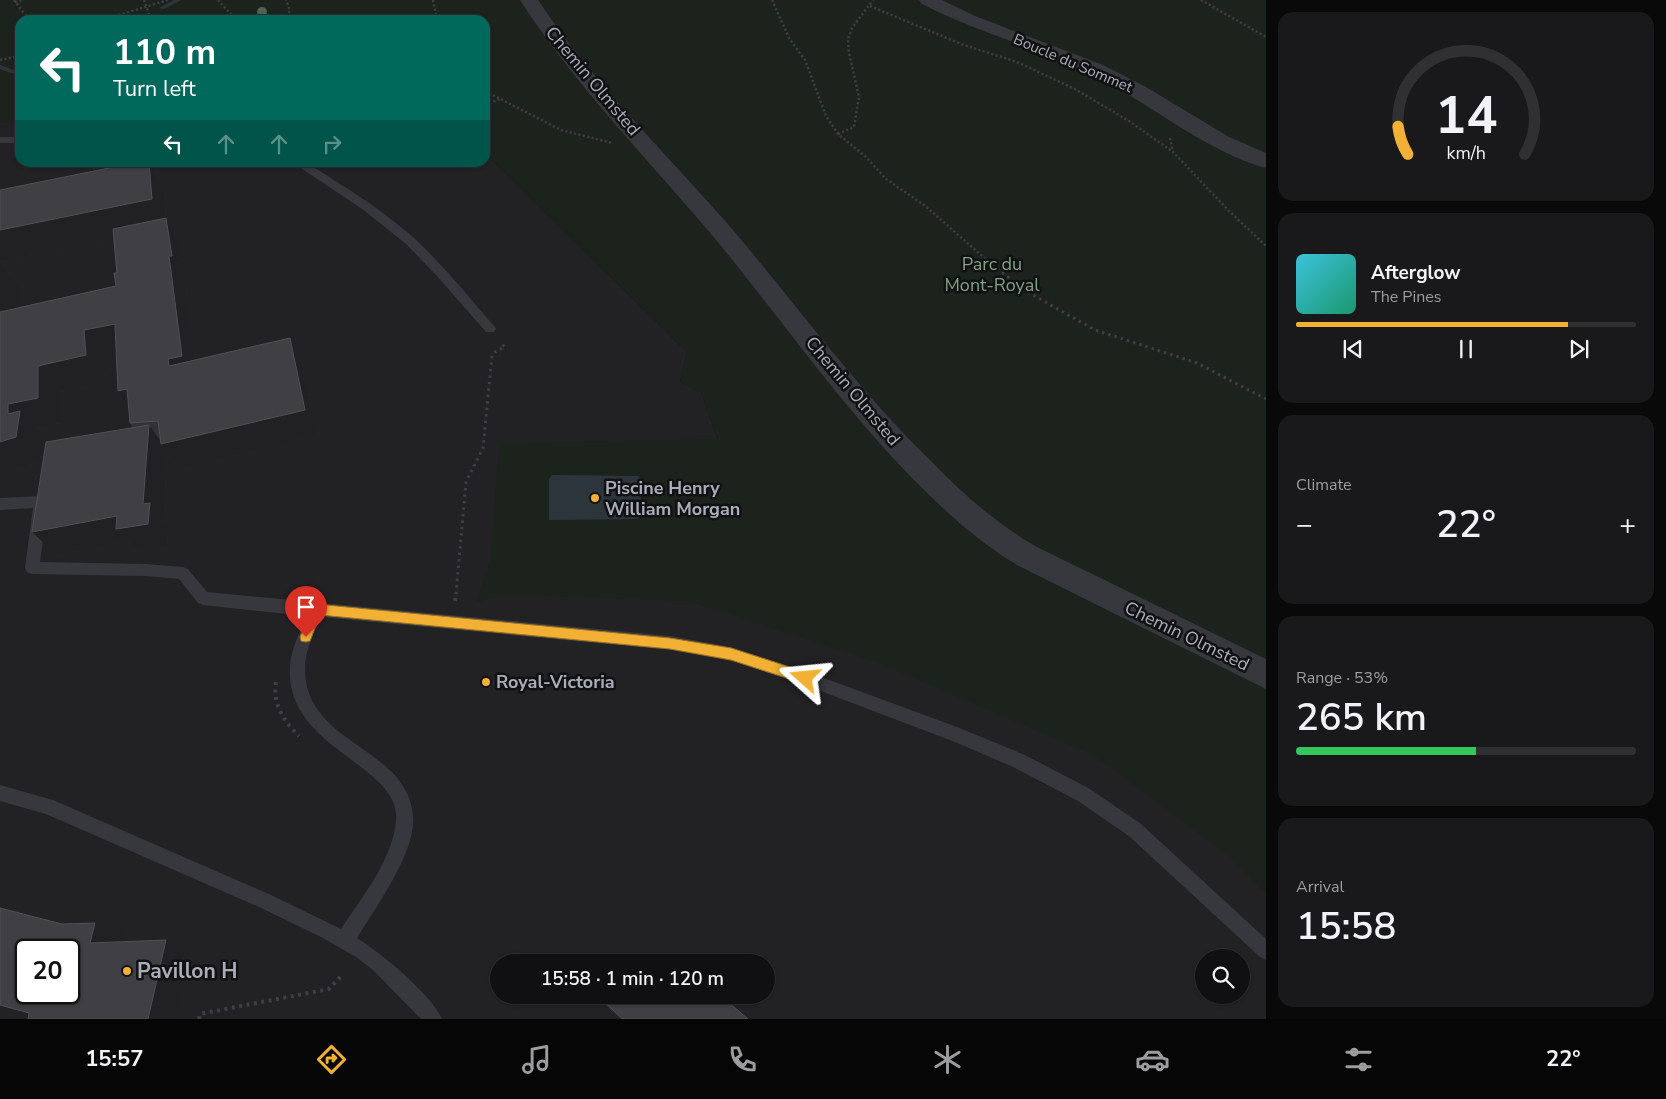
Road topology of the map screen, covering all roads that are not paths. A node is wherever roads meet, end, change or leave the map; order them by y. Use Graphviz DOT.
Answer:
graph roads {
  1 [pos="529,0"];
  2 [pos="928,0"];
  3 [pos="0,140"];
  4 [pos="15,140"];
  5 [pos="1266,161"];
  6 [pos="305,167"];
  7 [pos="490,329"];
  8 [pos="0,504"];
  9 [pos="316,610"];
  10 [pos="1266,675"];
  11 [pos="0,792"];
  12 [pos="345,940"];
  13 [pos="1266,951"];
  14 [pos="433,1019"];
  1 -- 10 [label="street, Chemin Olmsted"];
  2 -- 5 [label="street, Boucle du Sommet"];
  3 -- 4 [label="lane"];
  6 -- 7 [label="lane"];
  8 -- 9 [label="lane"];
  9 -- 12 [label="lane"];
  9 -- 13 [label="lane"];
  11 -- 12 [label="lane"];
  12 -- 14 [label="lane"];
}
